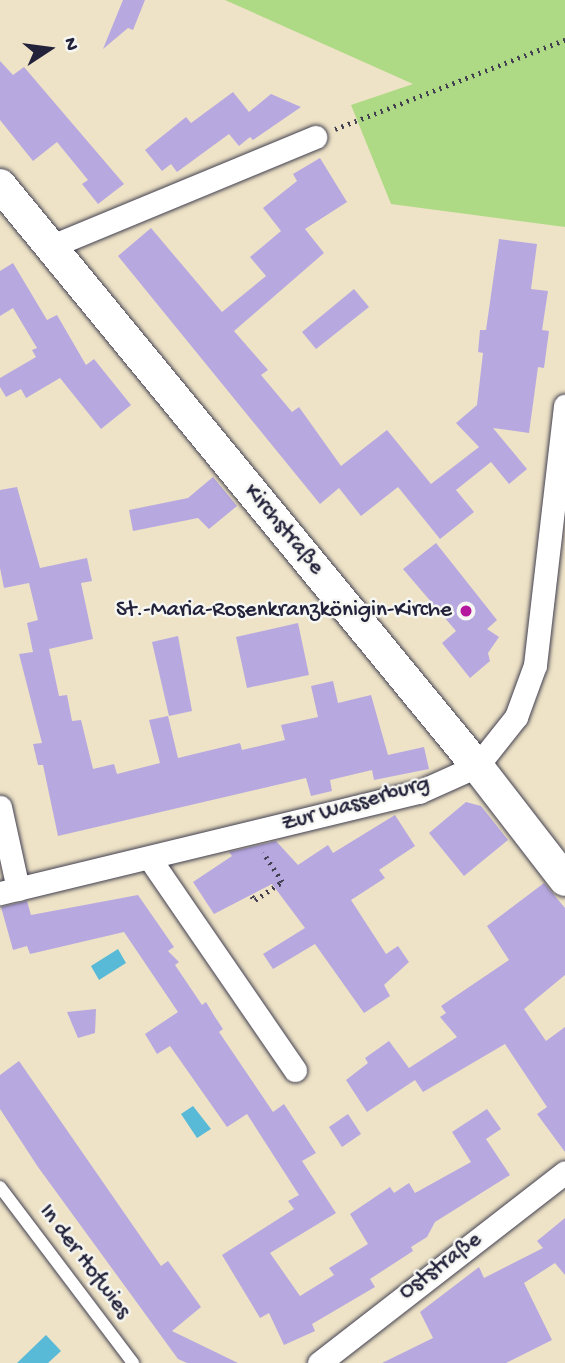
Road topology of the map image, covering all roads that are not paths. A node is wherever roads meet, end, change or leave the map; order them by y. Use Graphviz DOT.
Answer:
graph roads {
  1 [pos="315,137"];
  2 [pos="0,185"];
  3 [pos="52,246"];
  4 [pos="565,406"];
  5 [pos="477,766"];
  6 [pos="0,807"];
  7 [pos="150,859"];
  8 [pos="565,880"];
  9 [pos="9,891"];
  10 [pos="295,1070"];
  11 [pos="565,1172"];
  12 [pos="0,1187"];
  13 [pos="134,1363"];
  14 [pos="320,1363"];
  1 -- 3 [label="street"];
  2 -- 3 [label="street, Kirchstraße"];
  3 -- 5 [label="street, Kirchstraße"];
  4 -- 5 [label="street, Zur Wasserburg"];
  5 -- 7 [label="street, Zur Wasserburg"];
  5 -- 8 [label="street, Kirchstraße"];
  6 -- 9 [label="street, Zur Wasserburg"];
  7 -- 9 [label="street, Zur Wasserburg"];
  7 -- 10 [label="street"];
  11 -- 14 [label="street, Oststraße"];
  12 -- 13 [label="lane, In der Hofwies"];
}
